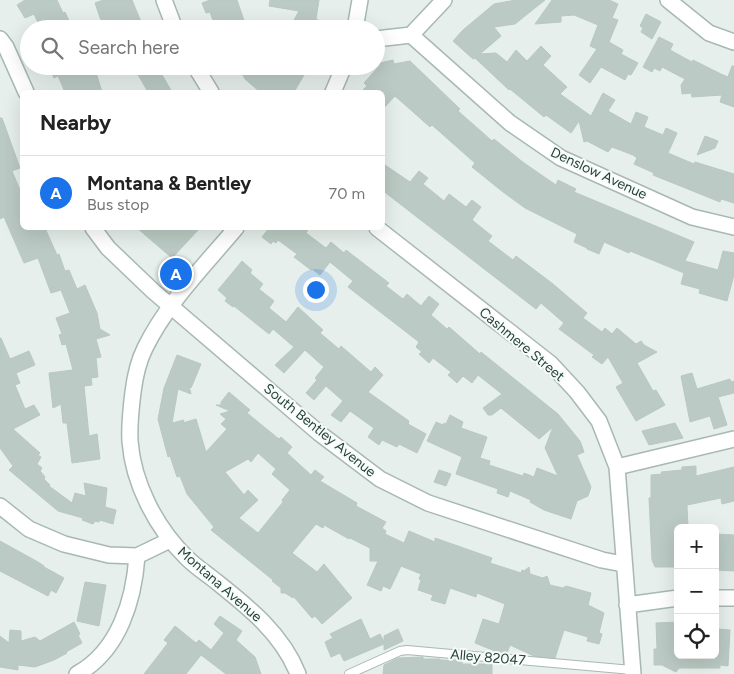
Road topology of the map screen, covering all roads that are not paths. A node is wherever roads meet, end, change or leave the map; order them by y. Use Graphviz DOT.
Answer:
graph roads {
  1 [pos="164,0"];
  2 [pos="360,0"];
  3 [pos="444,0"];
  4 [pos="668,0"];
  5 [pos="171,20"];
  6 [pos="357,20"];
  7 [pos="411,35"];
  8 [pos="385,38"];
  9 [pos="0,39"];
  10 [pos="734,42"];
  11 [pos="201,75"];
  12 [pos="340,75"];
  13 [pos="25,90"];
  14 [pos="211,90"];
  15 [pos="334,90"];
  16 [pos="734,227"];
  17 [pos="94,230"];
  18 [pos="234,230"];
  19 [pos="380,230"];
  20 [pos="170,306"];
  21 [pos="734,438"];
  22 [pos="616,467"];
  23 [pos="0,506"];
  24 [pos="170,540"];
  25 [pos="137,556"];
  26 [pos="623,564"];
  27 [pos="719,598"];
  28 [pos="734,598"];
  29 [pos="674,599"];
  30 [pos="627,605"];
  31 [pos="632,672"];
  32 [pos="77,674"];
  33 [pos="298,674"];
  34 [pos="349,674"];
  1 -- 5 [label="street"];
  2 -- 6 [label="street"];
  3 -- 7 [label="street"];
  4 -- 10 [label="street"];
  7 -- 8 [label="street"];
  7 -- 16 [label="street, Denslow Avenue"];
  9 -- 13 [label="street"];
  11 -- 14 [label="street"];
  12 -- 15 [label="street"];
  17 -- 20 [label="street, South Bentley Avenue"];
  18 -- 20 [label="street, Montana Avenue"];
  19 -- 22 [label="street, Cashmere Street"];
  20 -- 24 [label="street, Montana Avenue"];
  20 -- 26 [label="street, South Bentley Avenue"];
  21 -- 22 [label="street"];
  22 -- 26 [label="street, Cashmere Street"];
  23 -- 25 [label="street"];
  24 -- 25 [label="street"];
  24 -- 33 [label="street, Montana Avenue"];
  25 -- 32 [label="street"];
  26 -- 30 [label="street, Cashmere Street"];
  27 -- 28 [label="street"];
  29 -- 30 [label="street"];
  30 -- 31 [label="street, Cashmere Street"];
  31 -- 34 [label="lane, Alley 82047"];
}
